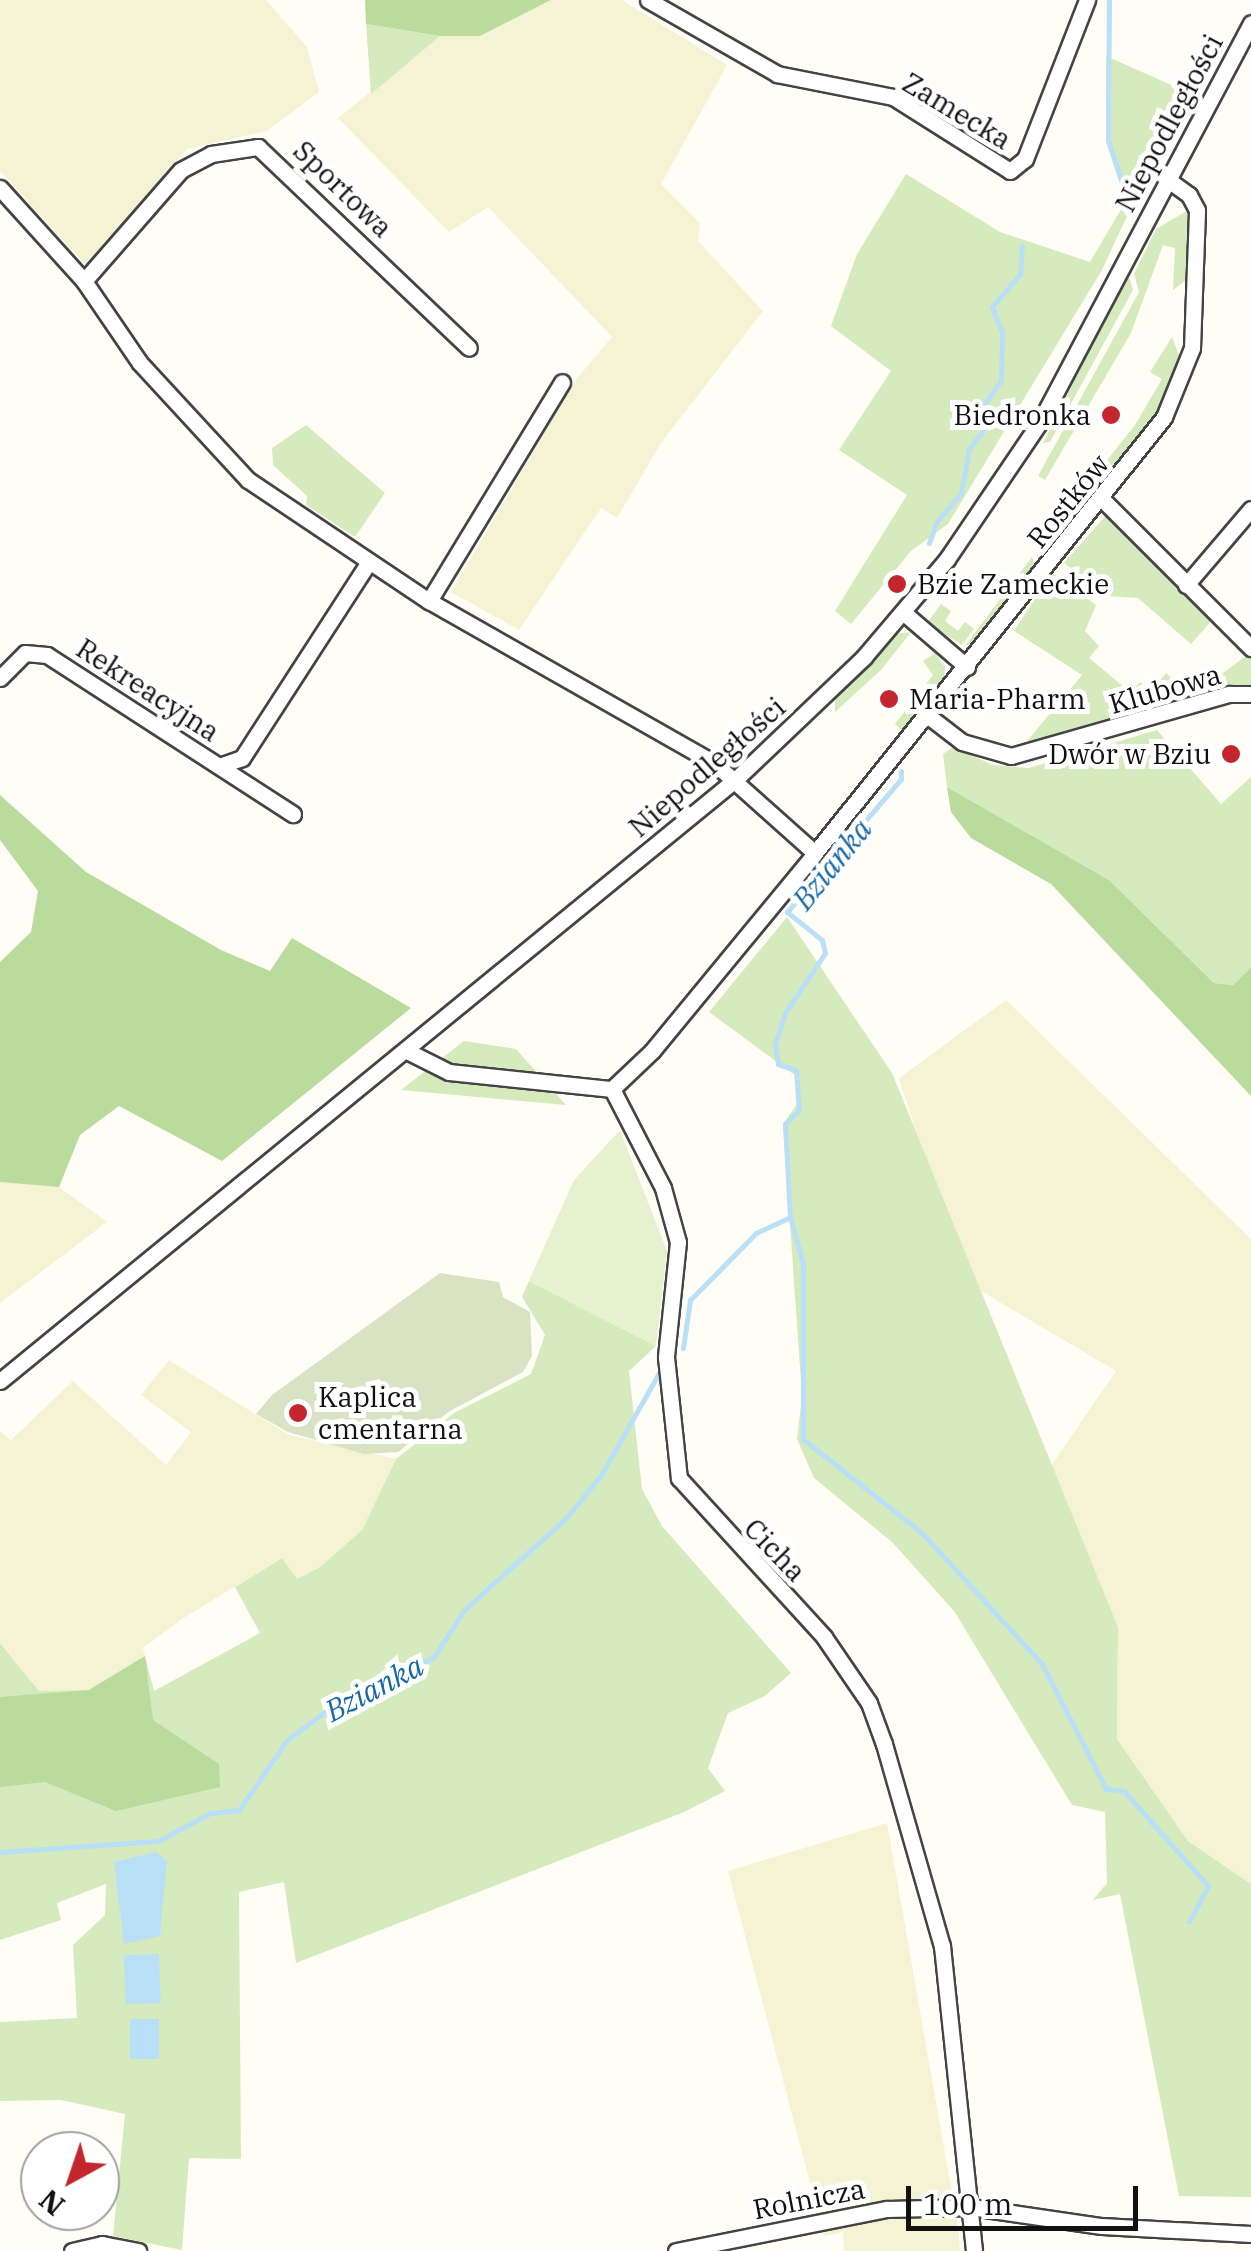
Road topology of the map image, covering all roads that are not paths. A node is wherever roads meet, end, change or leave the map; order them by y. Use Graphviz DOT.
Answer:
graph roads {
  1 [pos="648,0"];
  2 [pos="1087,0"];
  3 [pos="1251,23"];
  4 [pos="1167,179"];
  5 [pos="0,188"];
  6 [pos="84,281"];
  7 [pos="468,348"];
  8 [pos="562,382"];
  9 [pos="1102,499"];
  10 [pos="1251,509"];
  11 [pos="369,562"];
  12 [pos="1186,585"];
  13 [pos="430,601"];
  14 [pos="904,612"];
  15 [pos="1251,648"];
  16 [pos="967,667"];
  17 [pos="0,678"];
  18 [pos="1251,694"];
  19 [pos="927,715"];
  20 [pos="220,766"];
  21 [pos="736,779"];
  22 [pos="293,814"];
  23 [pos="814,853"];
  24 [pos="405,1050"];
  25 [pos="612,1089"];
  26 [pos="0,1381"];
  27 [pos="971,2208"];
  28 [pos="1251,2234"];
  29 [pos="72,2251"];
  30 [pos="138,2251"];
  31 [pos="676,2251"];
  32 [pos="974,2251"];
  1 -- 2 [label="street, Zamecka"];
  3 -- 4 [label="street, Niepodległości"];
  4 -- 9 [label="street, Rostków"];
  4 -- 14 [label="street, Niepodległości"];
  5 -- 6 [label="street"];
  6 -- 7 [label="street, Sportowa"];
  6 -- 11 [label="street"];
  8 -- 13 [label="street"];
  9 -- 12 [label="street"];
  9 -- 16 [label="street, Rostków"];
  10 -- 12 [label="street"];
  11 -- 13 [label="street"];
  11 -- 20 [label="street, Rekreacyjna"];
  12 -- 15 [label="street"];
  13 -- 21 [label="street"];
  14 -- 16 [label="street"];
  14 -- 21 [label="street, Niepodległości"];
  16 -- 19 [label="street, Rostków"];
  17 -- 20 [label="street, Rekreacyjna"];
  18 -- 19 [label="street, Klubowa"];
  19 -- 23 [label="street, Rostków"];
  20 -- 22 [label="street, Rekreacyjna"];
  21 -- 23 [label="street"];
  21 -- 24 [label="street, Niepodległości"];
  23 -- 25 [label="street, Rostków"];
  24 -- 25 [label="street"];
  24 -- 26 [label="street, Niepodległości"];
  25 -- 27 [label="street, Cicha"];
  27 -- 28 [label="street, Rolnicza"];
  27 -- 31 [label="street, Rolnicza"];
  27 -- 32 [label="street, Cicha"];
  29 -- 30 [label="street"];
}
